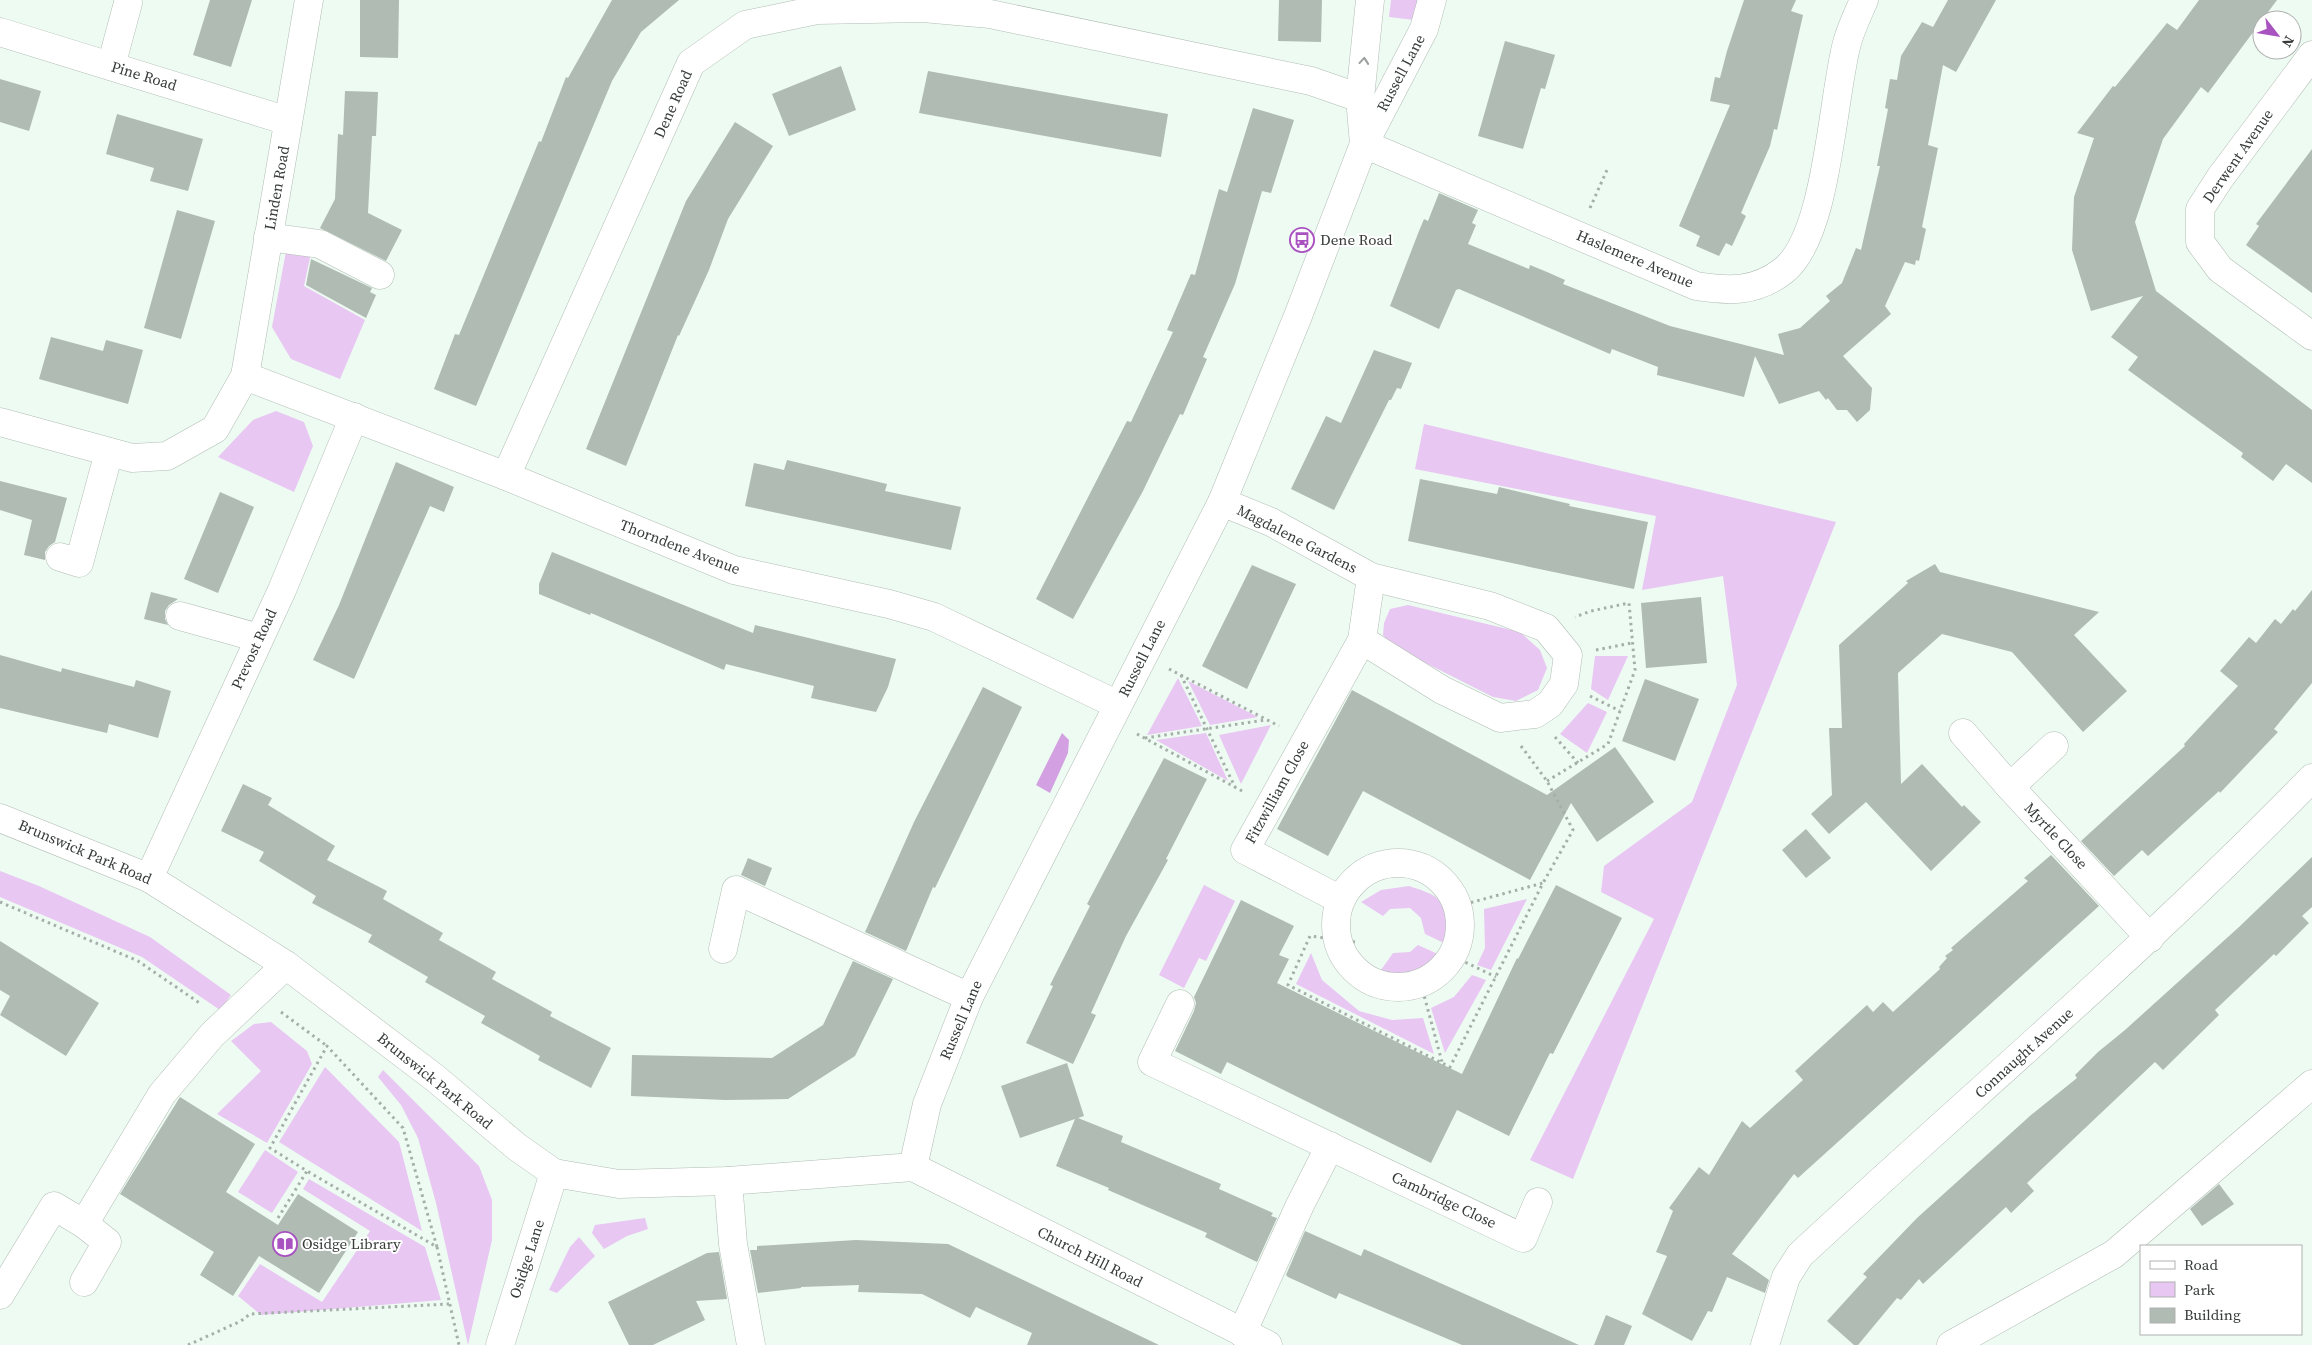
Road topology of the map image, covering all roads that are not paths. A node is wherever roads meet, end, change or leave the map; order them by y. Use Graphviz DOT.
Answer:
graph roads {
  1 [pos="310,0"];
  2 [pos="1370,0"];
  3 [pos="1432,0"];
  4 [pos="1864,0"];
  5 [pos="128,3"];
  6 [pos="0,32"];
  7 [pos="2312,54"];
  8 [pos="111,66"];
  9 [pos="1360,98"];
  10 [pos="288,121"];
  11 [pos="1364,144"];
  12 [pos="268,237"];
  13 [pos="380,275"];
  14 [pos="2312,336"];
  15 [pos="245,376"];
  16 [pos="354,417"];
  17 [pos="0,422"];
  18 [pos="109,452"];
  19 [pos="506,476"];
  20 [pos="1222,502"];
  21 [pos="60,557"];
  22 [pos="1371,576"];
  23 [pos="180,616"];
  24 [pos="259,638"];
  25 [pos="1362,640"];
  26 [pos="1114,713"];
  27 [pos="1963,733"];
  28 [pos="2054,746"];
  29 [pos="2312,778"];
  30 [pos="2015,802"];
  31 [pos="0,818"];
  32 [pos="149,878"];
  33 [pos="1341,900"];
  34 [pos="2150,938"];
  35 [pos="724,949"];
  36 [pos="286,964"];
  37 [pos="969,997"];
  38 [pos="1180,1004"];
  39 [pos="2312,1084"];
  40 [pos="1330,1146"];
  41 [pos="913,1167"];
  42 [pos="554,1174"];
  43 [pos="728,1181"];
  44 [pos="1538,1202"];
  45 [pos="84,1224"];
  46 [pos="84,1282"];
  47 [pos="0,1296"];
  48 [pos="1242,1333"];
  49 [pos="500,1345"];
  50 [pos="751,1345"];
  51 [pos="1268,1345"];
  52 [pos="1764,1345"];
  53 [pos="1951,1345"];
  1 -- 10 [label="street, Linden Road"];
  9 -- 2 [label="street, Russell Lane, one-way"];
  3 -- 11 [label="street, Russell Lane"];
  4 -- 11 [label="street, Haslemere Avenue"];
  5 -- 8 [label="street"];
  6 -- 8 [label="street, Pine Road"];
  7 -- 14 [label="street, Derwent Avenue"];
  8 -- 10 [label="street, Pine Road"];
  9 -- 11 [label="street, Russell Lane"];
  9 -- 19 [label="street, Dene Road"];
  10 -- 12 [label="street, Linden Road"];
  11 -- 20 [label="street, Russell Lane"];
  12 -- 13 [label="street"];
  12 -- 15 [label="street, Linden Road"];
  15 -- 16 [label="street, Thorndene Avenue"];
  15 -- 18 [label="street"];
  16 -- 19 [label="street, Thorndene Avenue"];
  16 -- 24 [label="street, Prevost Road"];
  17 -- 18 [label="street"];
  18 -- 21 [label="street"];
  19 -- 26 [label="street, Thorndene Avenue"];
  20 -- 22 [label="street, Magdalene Gardens"];
  20 -- 26 [label="street, Russell Lane"];
  22 -- 25 [label="street, Magdalene Gardens"];
  22 -- 25 [label="street, Magdalene Gardens"];
  23 -- 24 [label="street"];
  24 -- 32 [label="street, Prevost Road"];
  25 -- 33 [label="street, Fitzwilliam Close"];
  26 -- 37 [label="street, Russell Lane"];
  27 -- 30 [label="street, Myrtle Close"];
  28 -- 30 [label="street"];
  29 -- 34 [label="street, Connaught Avenue"];
  30 -- 34 [label="street, Myrtle Close"];
  31 -- 32 [label="street, Brunswick Park Road"];
  32 -- 36 [label="street, Brunswick Park Road"];
  33 -- 33 [label="street"];
  34 -- 52 [label="street, Connaught Avenue"];
  35 -- 37 [label="street"];
  36 -- 42 [label="street, Brunswick Park Road"];
  36 -- 45 [label="street"];
  37 -- 41 [label="street, Russell Lane"];
  38 -- 40 [label="street, Cambridge Close"];
  39 -- 53 [label="street"];
  40 -- 44 [label="street, Cambridge Close"];
  40 -- 48 [label="street"];
  41 -- 43 [label="street, Brunswick Park Road"];
  41 -- 48 [label="street, Church Hill Road"];
  42 -- 43 [label="street, Brunswick Park Road"];
  42 -- 49 [label="street, Osidge Lane"];
  43 -- 50 [label="street"];
  45 -- 46 [label="street"];
  45 -- 47 [label="street"];
  48 -- 51 [label="street, Church Hill Road"];
}
